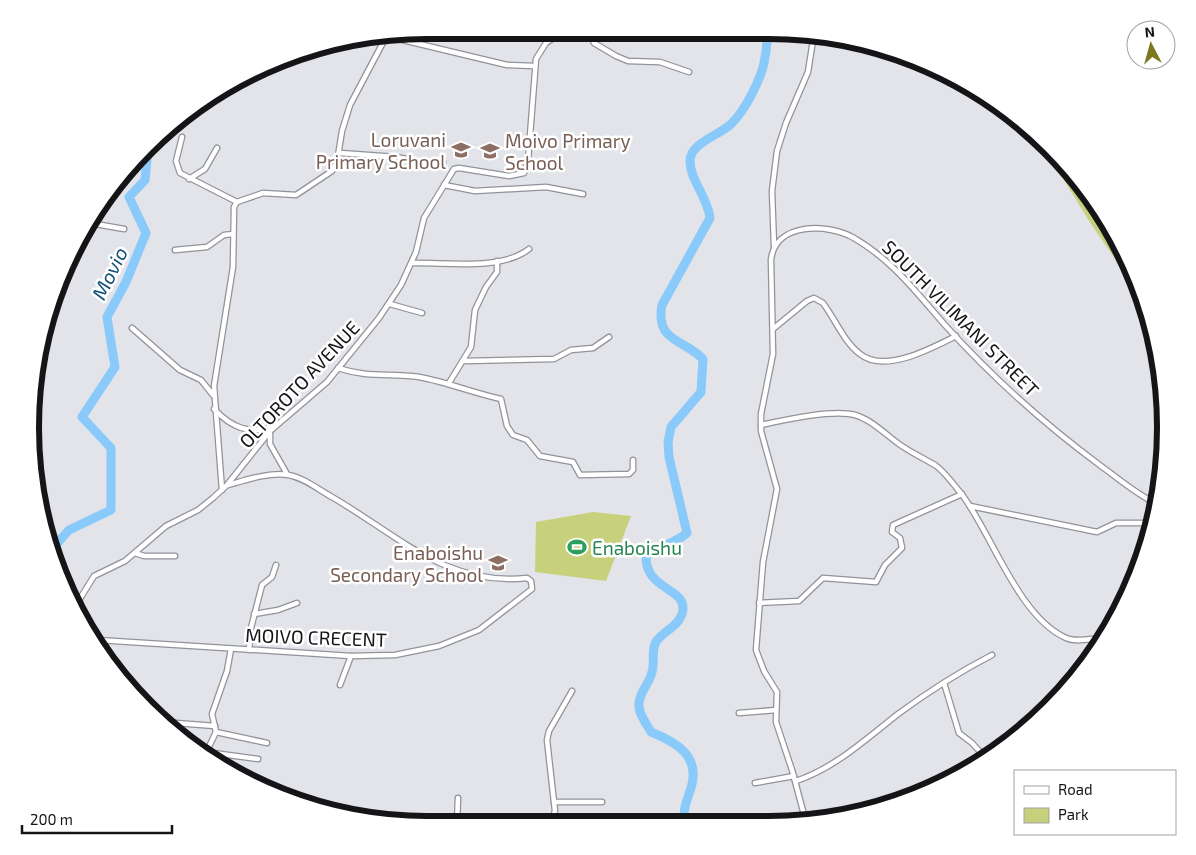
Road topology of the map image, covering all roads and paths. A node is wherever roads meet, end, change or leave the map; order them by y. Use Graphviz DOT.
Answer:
graph roads {
  1 [pos="553,39"];
  2 [pos="592,39"];
  3 [pos="403,40"];
  4 [pos="384,41"];
  5 [pos="813,42"];
  6 [pos="534,66"];
  7 [pos="689,72"];
  8 [pos="182,136"];
  9 [pos="217,148"];
  10 [pos="340,153"];
  11 [pos="443,162"];
  12 [pos="189,179"];
  13 [pos="444,185"];
  14 [pos="583,194"];
  15 [pos="237,202"];
  16 [pos="96,224"];
  17 [pos="124,229"];
  18 [pos="234,234"];
  19 [pos="774,246"];
  20 [pos="529,249"];
  21 [pos="175,250"];
  22 [pos="497,261"];
  23 [pos="412,263"];
  24 [pos="390,304"];
  25 [pos="422,313"];
  26 [pos="132,328"];
  27 [pos="773,329"];
  28 [pos="956,336"];
  29 [pos="609,337"];
  30 [pos="465,361"];
  31 [pos="338,368"];
  32 [pos="449,384"];
  33 [pos="214,396"];
  34 [pos="214,409"];
  35 [pos="761,425"];
  36 [pos="276,426"];
  37 [pos="270,431"];
  38 [pos="633,460"];
  39 [pos="287,474"];
  40 [pos="227,485"];
  41 [pos="222,490"];
  42 [pos="962,494"];
  43 [pos="1151,500"];
  44 [pos="970,506"];
  45 [pos="1145,523"];
  46 [pos="135,553"];
  47 [pos="175,556"];
  48 [pos="276,565"];
  49 [pos="79,600"];
  50 [pos="297,603"];
  51 [pos="758,603"];
  52 [pos="254,614"];
  53 [pos="1095,639"];
  54 [pos="102,640"];
  55 [pos="231,650"];
  56 [pos="249,650"];
  57 [pos="992,655"];
  58 [pos="351,656"];
  59 [pos="944,684"];
  60 [pos="340,685"];
  61 [pos="572,691"];
  62 [pos="776,710"];
  63 [pos="739,714"];
  64 [pos="175,723"];
  65 [pos="215,726"];
  66 [pos="216,732"];
  67 [pos="267,743"];
  68 [pos="208,748"];
  69 [pos="981,753"];
  70 [pos="219,755"];
  71 [pos="258,759"];
  72 [pos="795,779"];
  73 [pos="755,783"];
  74 [pos="458,798"];
  75 [pos="554,802"];
  76 [pos="602,802"];
  77 [pos="804,814"];
  78 [pos="457,816"];
  79 [pos="553,816"];
  1 -- 6 [label="street, OLTOROTO AVENUE"];
  2 -- 7 [label="street"];
  3 -- 6 [label="street"];
  4 -- 10 [label="street"];
  5 -- 19 [label="street"];
  6 -- 13 [label="street, OLTOROTO AVENUE"];
  8 -- 12 [label="street"];
  9 -- 12 [label="street"];
  10 -- 11 [label="street"];
  10 -- 15 [label="street"];
  12 -- 15 [label="street"];
  13 -- 14 [label="street"];
  13 -- 23 [label="street, OLTOROTO AVENUE"];
  15 -- 18 [label="street"];
  16 -- 17 [label="street"];
  18 -- 21 [label="street"];
  18 -- 33 [label="street"];
  19 -- 27 [label="street"];
  19 -- 28 [label="street, SOUTH VILIMANI STREET"];
  20 -- 22 [label="street"];
  22 -- 23 [label="street"];
  22 -- 30 [label="street"];
  23 -- 24 [label="street, OLTOROTO AVENUE"];
  24 -- 25 [label="street"];
  24 -- 31 [label="street, OLTOROTO AVENUE"];
  26 -- 33 [label="street"];
  27 -- 28 [label="street"];
  27 -- 35 [label="street"];
  28 -- 43 [label="street, SOUTH VILIMANI STREET"];
  29 -- 30 [label="street"];
  30 -- 32 [label="street"];
  31 -- 32 [label="street"];
  31 -- 36 [label="street, OLTOROTO AVENUE"];
  32 -- 38 [label="street"];
  33 -- 34 [label="street"];
  34 -- 36 [label="street"];
  34 -- 41 [label="street"];
  35 -- 42 [label="street"];
  35 -- 51 [label="street"];
  36 -- 37 [label="street, OLTOROTO AVENUE"];
  37 -- 39 [label="street"];
  37 -- 40 [label="street, OLTOROTO AVENUE"];
  39 -- 40 [label="street"];
  39 -- 58 [label="street, MOIVO CRECENT"];
  40 -- 41 [label="street, OLTOROTO AVENUE"];
  41 -- 46 [label="street, OLTOROTO AVENUE"];
  42 -- 44 [label="street"];
  42 -- 51 [label="street"];
  44 -- 45 [label="street"];
  44 -- 53 [label="street"];
  46 -- 47 [label="street"];
  46 -- 49 [label="street, OLTOROTO AVENUE"];
  48 -- 52 [label="street"];
  50 -- 52 [label="street"];
  51 -- 62 [label="street"];
  52 -- 56 [label="street"];
  54 -- 55 [label="street, MOIVO CRECENT"];
  55 -- 56 [label="street, MOIVO CRECENT"];
  55 -- 65 [label="street"];
  56 -- 58 [label="street, MOIVO CRECENT"];
  57 -- 59 [label="street"];
  58 -- 60 [label="street"];
  59 -- 69 [label="street"];
  59 -- 72 [label="street"];
  61 -- 75 [label="street"];
  62 -- 63 [label="street"];
  62 -- 72 [label="street"];
  64 -- 65 [label="street"];
  65 -- 66 [label="street"];
  66 -- 67 [label="street"];
  66 -- 68 [label="street"];
  70 -- 71 [label="street"];
  72 -- 73 [label="street"];
  72 -- 77 [label="street"];
  74 -- 78 [label="street"];
  75 -- 76 [label="street"];
  75 -- 79 [label="street"];
}
